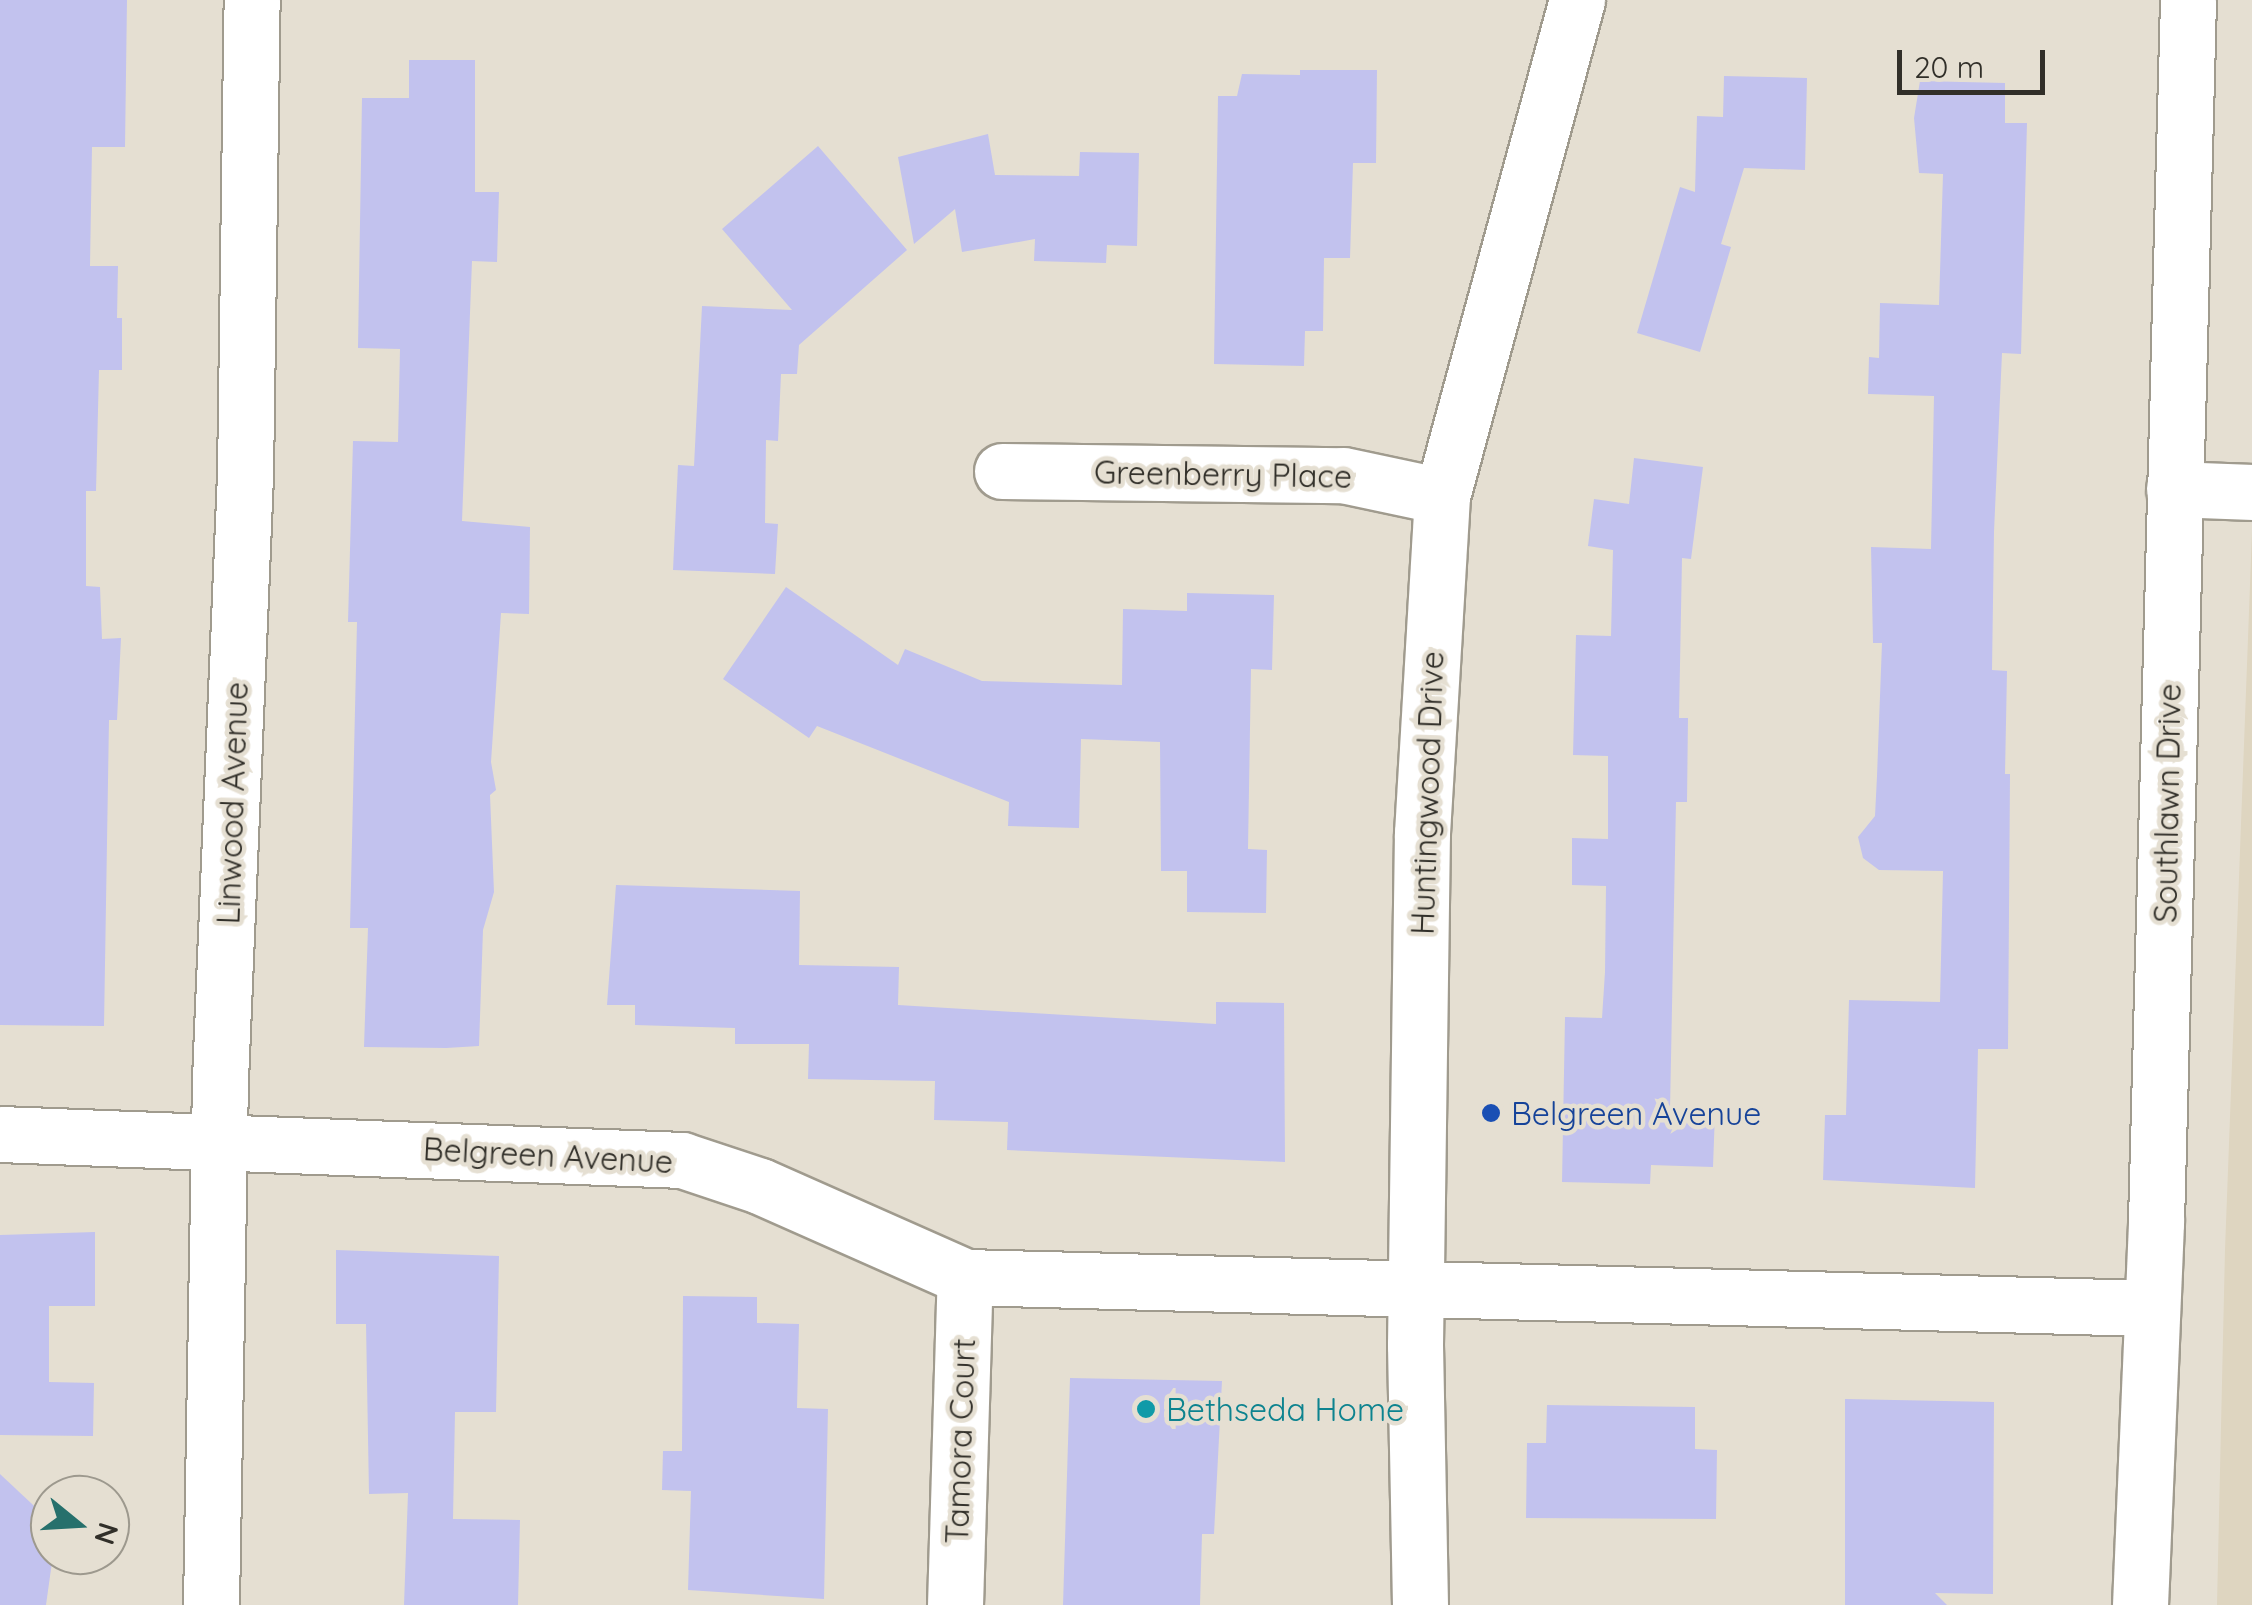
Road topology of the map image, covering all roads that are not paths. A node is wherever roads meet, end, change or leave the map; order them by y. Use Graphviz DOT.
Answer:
graph roads {
  1 [pos="252,0"];
  2 [pos="1577,0"];
  3 [pos="2188,0"];
  4 [pos="1002,470"];
  5 [pos="2174,489"];
  6 [pos="2252,492"];
  7 [pos="1442,496"];
  8 [pos="0,1134"];
  9 [pos="220,1139"];
  10 [pos="965,1277"];
  11 [pos="1415,1292"];
  12 [pos="2152,1308"];
  13 [pos="211,1605"];
  14 [pos="955,1605"];
  15 [pos="1420,1605"];
  16 [pos="2140,1605"];
  1 -- 9 [label="street, Linwood Avenue"];
  2 -- 7 [label="street, Huntingwood Drive"];
  3 -- 5 [label="street, Southlawn Drive"];
  4 -- 7 [label="street, Greenberry Place"];
  5 -- 6 [label="street"];
  5 -- 12 [label="street, Southlawn Drive"];
  7 -- 11 [label="street, Huntingwood Drive"];
  8 -- 9 [label="street, Belgreen Avenue"];
  9 -- 10 [label="street, Belgreen Avenue"];
  9 -- 13 [label="street, Linwood Avenue"];
  10 -- 11 [label="street, Belgreen Avenue"];
  10 -- 14 [label="street, Tamora Court"];
  11 -- 12 [label="street, Belgreen Avenue"];
  11 -- 15 [label="street, Huntingwood Drive"];
  12 -- 16 [label="street, Southlawn Drive"];
}
